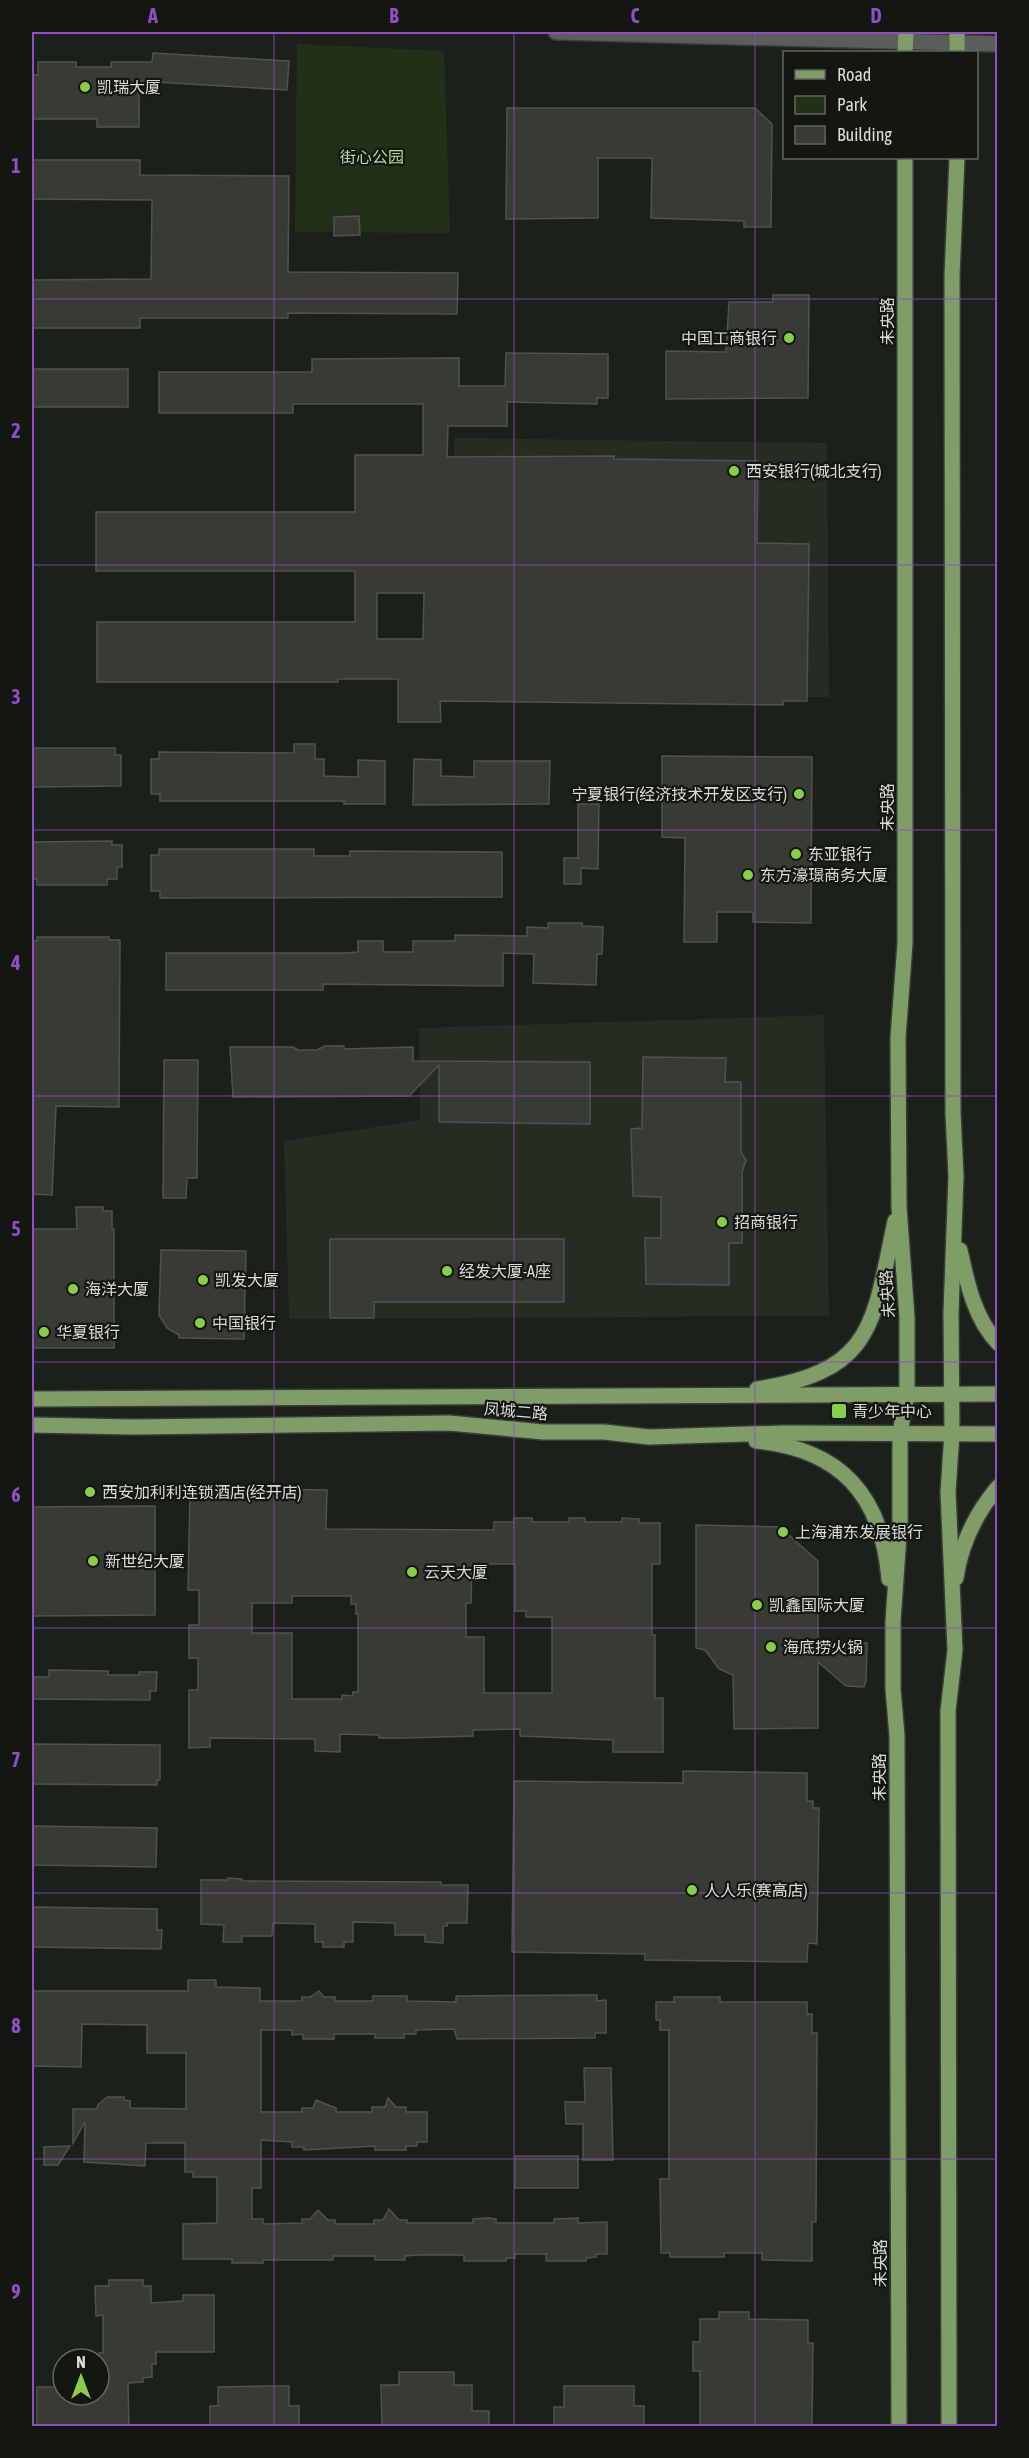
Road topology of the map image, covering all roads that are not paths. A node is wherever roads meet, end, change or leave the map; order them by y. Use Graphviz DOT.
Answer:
graph roads {
  1 [pos="556,32"];
  2 [pos="906,43"];
  3 [pos="957,43"];
  4 [pos="998,44"];
  5 [pos="906,159"];
  6 [pos="957,159"];
  7 [pos="899,1206"];
  8 [pos="956,1229"];
  9 [pos="998,1343"];
  10 [pos="907,1394"];
  11 [pos="951,1394"];
  12 [pos="998,1394"];
  13 [pos="708,1396"];
  14 [pos="32,1399"];
  15 [pos="32,1425"];
  16 [pos="900,1433"];
  17 [pos="952,1433"];
  18 [pos="998,1434"];
  19 [pos="714,1437"];
  20 [pos="998,1487"];
  21 [pos="954,1590"];
  22 [pos="893,1621"];
  23 [pos="899,2427"];
  24 [pos="949,2427"];
  1 -- 2 [label="street"];
  2 -- 3 [label="street"];
  3 -- 4 [label="street"];
  5 -- 7 [label="main road, 未央路"];
  6 -- 8 [label="main road"];
  7 -- 10 [label="main road, 未央路"];
  7 -- 13 [label="main road"];
  8 -- 9 [label="main road"];
  8 -- 11 [label="main road"];
  10 -- 11 [label="main road, 凤城二路"];
  10 -- 13 [label="main road, 凤城二路"];
  10 -- 16 [label="main road, 未央路"];
  11 -- 12 [label="main road, 凤城二路"];
  11 -- 17 [label="main road"];
  13 -- 14 [label="main road, 凤城二路"];
  15 -- 19 [label="main road, 凤城二路"];
  16 -- 17 [label="main road, 凤城二路"];
  16 -- 19 [label="main road, 凤城二路"];
  16 -- 22 [label="main road, 未央路"];
  17 -- 18 [label="main road, 凤城二路"];
  17 -- 21 [label="main road"];
  19 -- 22 [label="main road"];
  20 -- 21 [label="main road"];
  21 -- 24 [label="main road"];
  22 -- 23 [label="main road, 未央路"];
}
